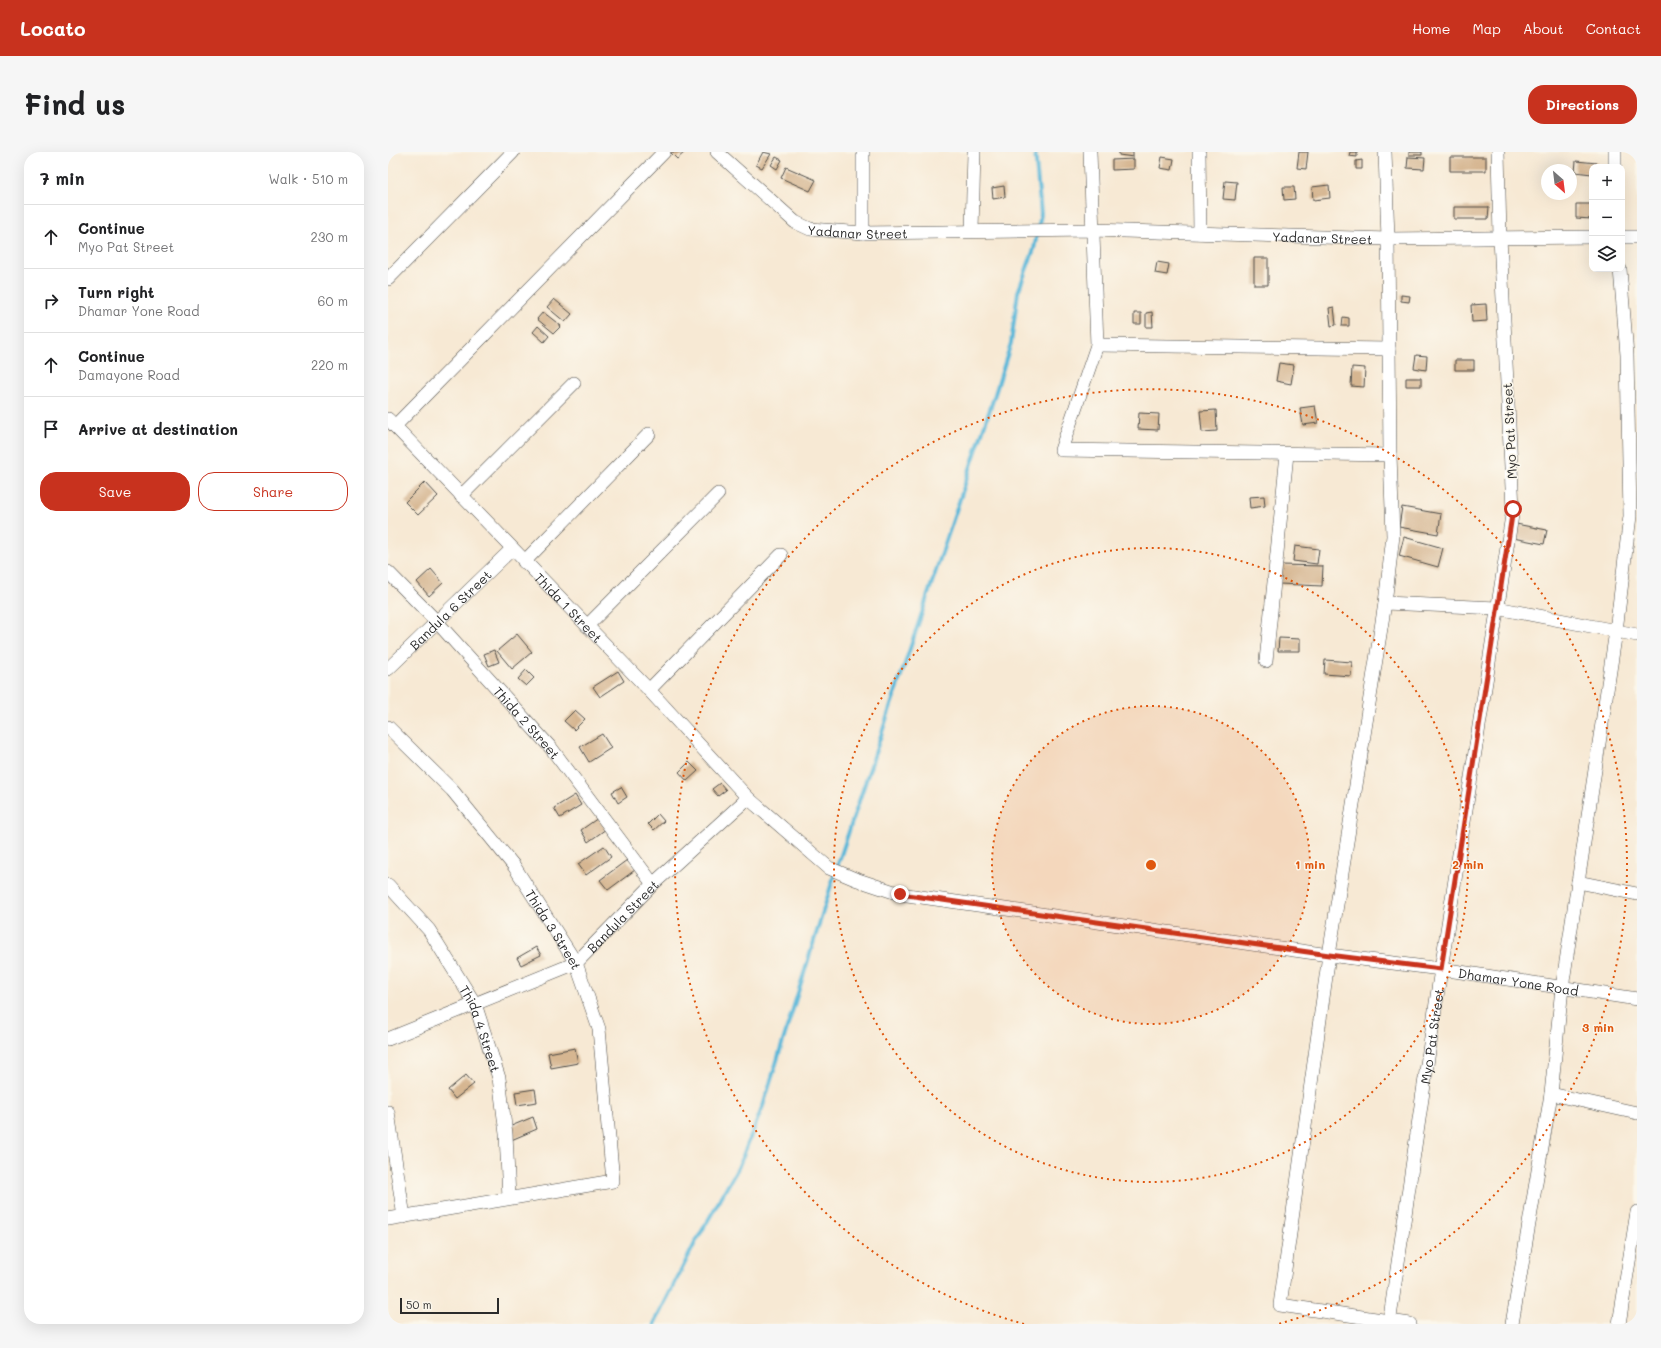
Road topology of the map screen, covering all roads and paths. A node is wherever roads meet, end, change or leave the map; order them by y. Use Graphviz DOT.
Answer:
graph roads {
  1 [pos="513,152"];
  2 [pos="664,152"];
  3 [pos="717,152"];
  4 [pos="863,152"];
  5 [pos="974,152"];
  6 [pos="1090,152"];
  7 [pos="1199,152"];
  8 [pos="1384,152"];
  9 [pos="1498,152"];
  10 [pos="1615,152"];
  11 [pos="1615,164"];
  12 [pos="1092,230"];
  13 [pos="972,231"];
  14 [pos="863,233"];
  15 [pos="1200,233"];
  16 [pos="1500,237"];
  17 [pos="1589,237"];
  18 [pos="1625,237"];
  19 [pos="1637,237"];
  20 [pos="1388,239"];
  21 [pos="1620,272"];
  22 [pos="390,273"];
  23 [pos="1097,345"];
  24 [pos="1389,349"];
  25 [pos="1632,355"];
  26 [pos="574,384"];
  27 [pos="391,423"];
  28 [pos="649,434"];
  29 [pos="1288,454"];
  30 [pos="1390,455"];
  31 [pos="718,494"];
  32 [pos="460,496"];
  33 [pos="512,549"];
  34 [pos="781,555"];
  35 [pos="524,562"];
  36 [pos="388,572"];
  37 [pos="1385,603"];
  38 [pos="1497,608"];
  39 [pos="437,622"];
  40 [pos="587,626"];
  41 [pos="1616,631"];
  42 [pos="1637,635"];
  43 [pos="1266,661"];
  44 [pos="388,669"];
  45 [pos="649,690"];
  46 [pos="388,727"];
  47 [pos="748,798"];
  48 [pos="1578,882"];
  49 [pos="653,884"];
  50 [pos="388,885"];
  51 [pos="900,894"];
  52 [pos="1637,894"];
  53 [pos="1329,955"];
  54 [pos="576,963"];
  55 [pos="1441,969"];
  56 [pos="1562,988"];
  57 [pos="1637,999"];
  58 [pos="474,1004"];
  59 [pos="388,1039"];
  60 [pos="1551,1094"];
  61 [pos="388,1112"];
  62 [pos="1637,1113"];
  63 [pos="509,1198"];
  64 [pos="1637,1212"];
  65 [pos="404,1216"];
  66 [pos="388,1219"];
  67 [pos="1389,1322"];
  68 [pos="1410,1324"];
  69 [pos="1512,1324"];
  70 [pos="1619,1324"];
  1 -- 22 [label="street"];
  2 -- 27 [label="street"];
  3 -- 14 [label="street, Yadanar Street"];
  4 -- 14 [label="street"];
  5 -- 13 [label="street"];
  6 -- 12 [label="street"];
  7 -- 15 [label="street"];
  8 -- 20 [label="street"];
  9 -- 16 [label="street, Myo Pat Street"];
  10 -- 11 [label="street"];
  12 -- 13 [label="street, Yadanar Street"];
  12 -- 15 [label="street, Yadanar Street"];
  12 -- 23 [label="street"];
  13 -- 14 [label="street, Yadanar Street"];
  15 -- 20 [label="street, Yadanar Street"];
  16 -- 17 [label="street, Yadanar Street"];
  16 -- 20 [label="street, Yadanar Street"];
  16 -- 38 [label="street, Myo Pat Street"];
  18 -- 19 [label="street"];
  20 -- 24 [label="street"];
  21 -- 25 [label="street"];
  23 -- 24 [label="street"];
  23 -- 29 [label="street"];
  24 -- 30 [label="street"];
  25 -- 41 [label="street"];
  26 -- 32 [label="street"];
  27 -- 32 [label="street, Thida 1 Street"];
  28 -- 35 [label="street"];
  29 -- 30 [label="street"];
  29 -- 43 [label="street"];
  30 -- 37 [label="street"];
  31 -- 40 [label="street"];
  32 -- 33 [label="street, Thida 1 Street"];
  33 -- 35 [label="street, Thida 1 Street"];
  33 -- 39 [label="street, Bandula 6 Street"];
  34 -- 45 [label="street"];
  35 -- 40 [label="street, Thida 1 Street"];
  36 -- 39 [label="street, Thida 2 Street"];
  37 -- 38 [label="street"];
  37 -- 53 [label="street"];
  38 -- 41 [label="street"];
  38 -- 55 [label="street, Myo Pat Street"];
  39 -- 44 [label="street, Bandula 6 Street"];
  39 -- 49 [label="street, Thida 2 Street"];
  40 -- 45 [label="street, Thida 1 Street"];
  41 -- 42 [label="street"];
  41 -- 48 [label="street"];
  45 -- 47 [label="street, Thida 1 Street"];
  46 -- 54 [label="street, Thida 3 Street"];
  47 -- 49 [label="street, Bandula Street"];
  47 -- 51 [label="street, Thida 1 Street"];
  48 -- 52 [label="street"];
  48 -- 56 [label="street"];
  49 -- 54 [label="street, Bandula Street"];
  50 -- 58 [label="street, Thida 4 Street"];
  51 -- 53 [label="street, Dhamar Yone Road"];
  53 -- 55 [label="street, Dhamar Yone Road"];
  53 -- 67 [label="street"];
  54 -- 58 [label="street, Bandula Street"];
  54 -- 63 [label="street, Thida 3 Street"];
  55 -- 56 [label="street, Dhamar Yone Road"];
  55 -- 67 [label="street, Myo Pat Street"];
  56 -- 57 [label="street, Dhamar Yone Road"];
  56 -- 60 [label="street"];
  58 -- 59 [label="street, Bandula Street"];
  58 -- 63 [label="street, Thida 4 Street"];
  60 -- 62 [label="street"];
  60 -- 69 [label="street"];
  61 -- 65 [label="street"];
  63 -- 65 [label="street"];
  64 -- 70 [label="street"];
  65 -- 66 [label="street"];
  67 -- 68 [label="street"];
}
